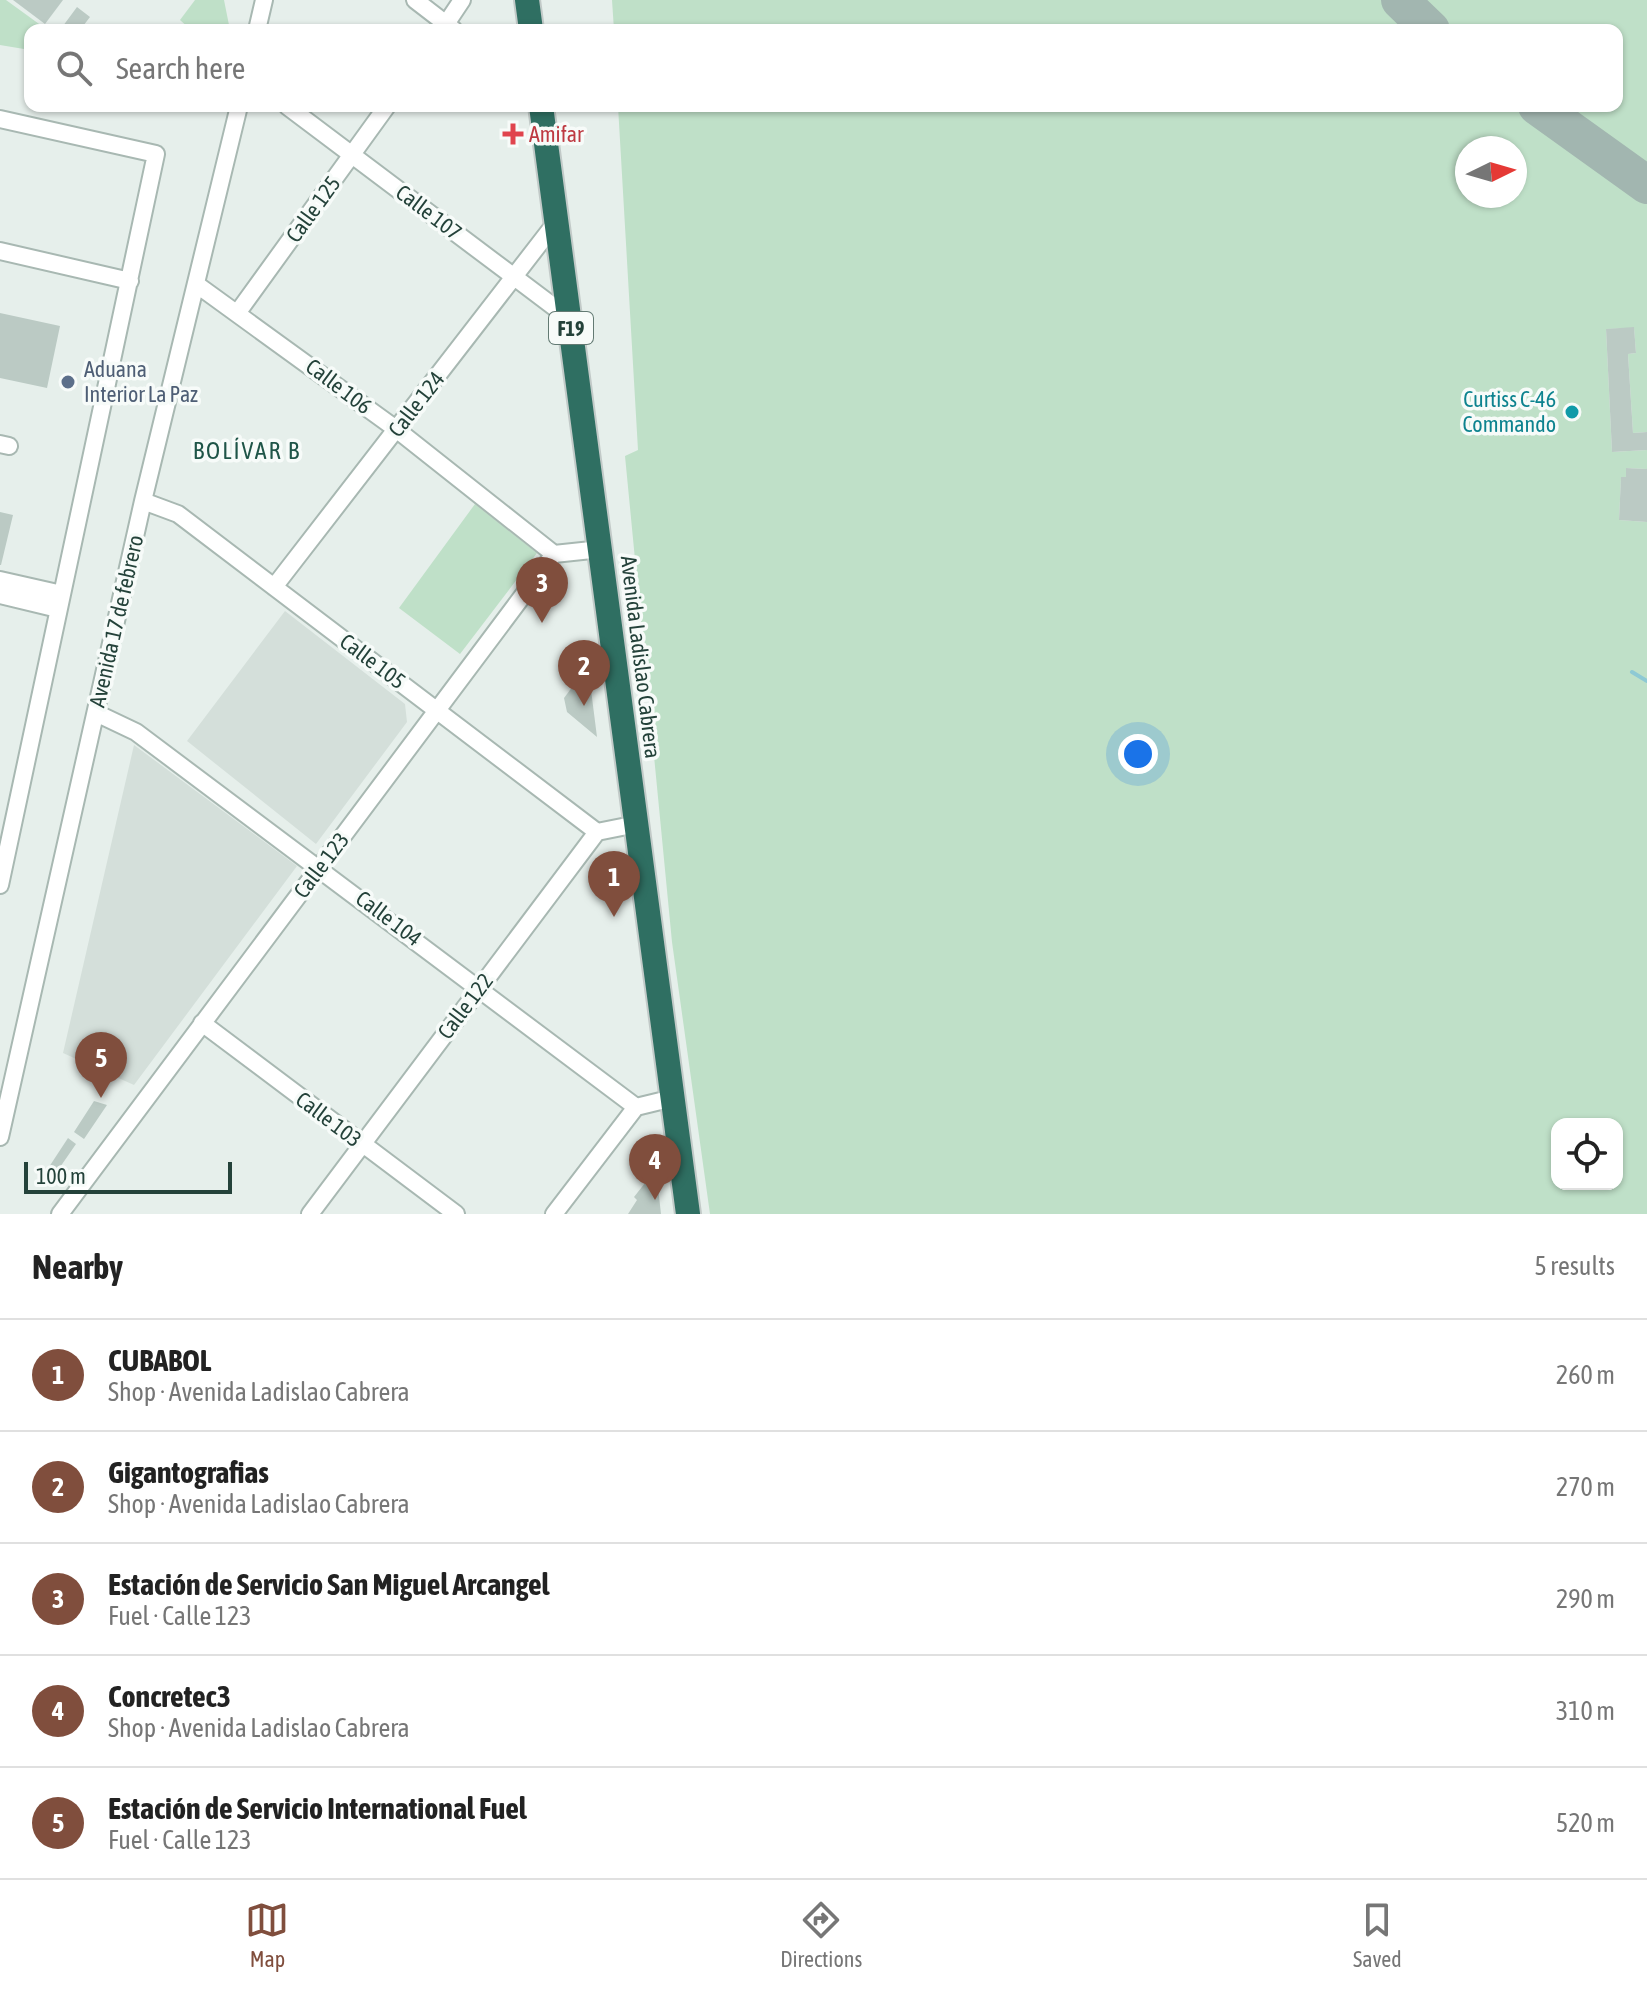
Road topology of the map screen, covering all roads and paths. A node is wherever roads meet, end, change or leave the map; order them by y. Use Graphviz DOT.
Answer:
graph roads {
  1 [pos="264,0"];
  2 [pos="415,0"];
  3 [pos="462,0"];
  4 [pos="527,0"];
  5 [pos="258,24"];
  6 [pos="443,24"];
  7 [pos="450,24"];
  8 [pos="530,24"];
  9 [pos="238,112"];
  10 [pos="295,112"];
  11 [pos="383,112"];
  12 [pos="542,112"];
  13 [pos="0,119"];
  14 [pos="352,154"];
  15 [pos="557,221"];
  16 [pos="0,251"];
  17 [pos="514,276"];
  18 [pos="130,281"];
  19 [pos="196,284"];
  20 [pos="238,312"];
  21 [pos="570,319"];
  22 [pos="396,429"];
  23 [pos="143,501"];
  24 [pos="601,549"];
  25 [pos="554,554"];
  26 [pos="0,580"];
  27 [pos="274,587"];
  28 [pos="0,595"];
  29 [pos="60,601"];
  30 [pos="439,710"];
  31 [pos="96,713"];
  32 [pos="637,824"];
  33 [pos="597,832"];
  34 [pos="5,838"];
  35 [pos="320,867"];
  36 [pos="0,885"];
  37 [pos="479,986"];
  38 [pos="202,1023"];
  39 [pos="673,1098"];
  40 [pos="636,1107"];
  41 [pos="0,1137"];
  42 [pos="363,1145"];
  43 [pos="60,1214"];
  44 [pos="310,1214"];
  45 [pos="456,1214"];
  46 [pos="554,1214"];
  47 [pos="688,1214"];
  1 -- 5 [label="street"];
  2 -- 6 [label="street"];
  3 -- 7 [label="street"];
  4 -- 8 [label="highway"];
  9 -- 19 [label="street, Avenida 17 de febrero"];
  10 -- 14 [label="street, Calle 107"];
  11 -- 14 [label="street, Calle 125"];
  12 -- 15 [label="highway, Avenida Ladislao Cabrera / F19"];
  13 -- 18 [label="street"];
  14 -- 17 [label="street, Calle 107"];
  14 -- 20 [label="street, Calle 125"];
  15 -- 17 [label="street, Calle 124"];
  15 -- 21 [label="highway, Avenida Ladislao Cabrera / F19"];
  16 -- 18 [label="street"];
  17 -- 21 [label="street, Calle 107"];
  17 -- 22 [label="street, Calle 124"];
  18 -- 29 [label="street"];
  19 -- 20 [label="street, Calle 106"];
  19 -- 23 [label="street, Avenida 17 de febrero"];
  20 -- 22 [label="street, Calle 106"];
  21 -- 24 [label="highway, Avenida Ladislao Cabrera / F19"];
  22 -- 25 [label="street, Calle 106"];
  22 -- 27 [label="street, Calle 124"];
  23 -- 27 [label="street, Calle 105"];
  23 -- 31 [label="street, Avenida 17 de febrero"];
  24 -- 25 [label="street"];
  24 -- 32 [label="highway, Avenida Ladislao Cabrera / F19"];
  25 -- 30 [label="street, Calle 123"];
  26 -- 29 [label="street"];
  27 -- 30 [label="street, Calle 105"];
  28 -- 29 [label="street"];
  29 -- 34 [label="street"];
  30 -- 33 [label="street, Calle 105"];
  30 -- 35 [label="street, Calle 123"];
  31 -- 35 [label="street, Calle 104"];
  31 -- 41 [label="street, Avenida 17 de febrero"];
  32 -- 33 [label="street"];
  32 -- 39 [label="highway, Avenida Ladislao Cabrera / F19"];
  33 -- 37 [label="street, Calle 122"];
  34 -- 36 [label="street"];
  35 -- 37 [label="street, Calle 104"];
  35 -- 38 [label="street, Calle 123"];
  37 -- 40 [label="street, Calle 104"];
  37 -- 42 [label="street, Calle 122"];
  38 -- 42 [label="street, Calle 103"];
  38 -- 43 [label="street, Calle 123"];
  39 -- 40 [label="street"];
  39 -- 47 [label="highway, Avenida Ladislao Cabrera / F19"];
  40 -- 46 [label="street"];
  42 -- 44 [label="street, Calle 122"];
  42 -- 45 [label="street, Calle 103"];
}
